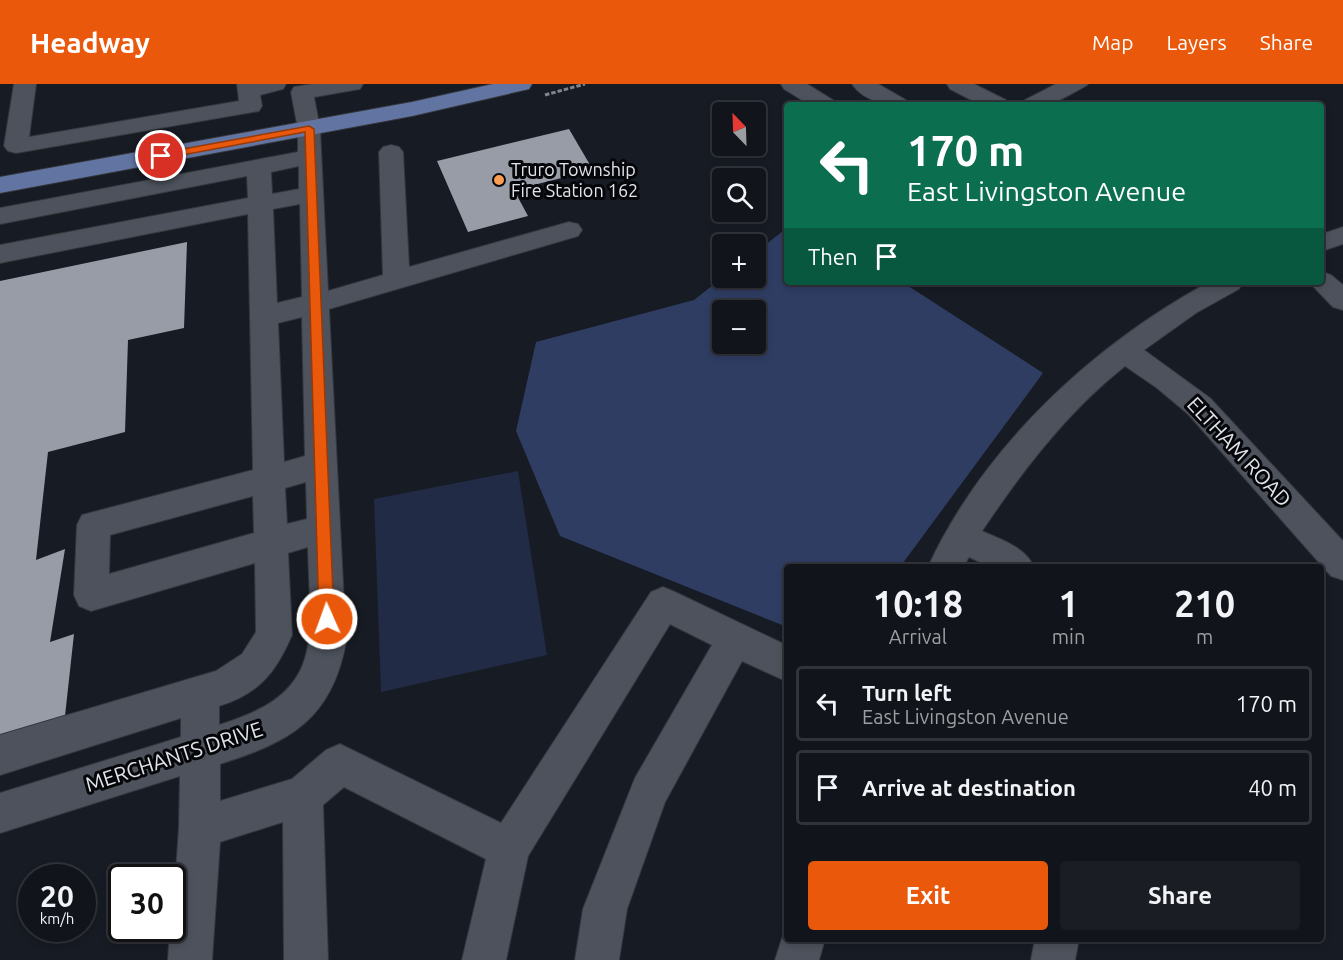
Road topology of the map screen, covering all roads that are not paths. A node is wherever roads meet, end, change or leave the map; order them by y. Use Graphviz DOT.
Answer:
graph roads {
  1 [pos="26,84"];
  2 [pos="275,84"];
  3 [pos="352,84"];
  4 [pos="521,84"];
  5 [pos="792,84"];
  6 [pos="863,84"];
  7 [pos="958,84"];
  8 [pos="1077,84"];
  9 [pos="249,88"];
  10 [pos="301,88"];
  11 [pos="485,88"];
  12 [pos="820,102"];
  13 [pos="893,102"];
  14 [pos="992,102"];
  15 [pos="1039,102"];
  16 [pos="310,143"];
  17 [pos="391,152"];
  18 [pos="259,167"];
  19 [pos="0,185"];
  20 [pos="311,194"];
  21 [pos="260,203"];
  22 [pos="0,216"];
  23 [pos="569,230"];
  24 [pos="1343,235"];
  25 [pos="1324,242"];
  26 [pos="0,254"];
  27 [pos="397,280"];
  28 [pos="1324,283"];
  29 [pos="1225,285"];
  30 [pos="1343,300"];
  31 [pos="315,304"];
  32 [pos="264,316"];
  33 [pos="1124,351"];
  34 [pos="321,465"];
  35 [pos="270,478"];
  36 [pos="324,528"];
  37 [pos="960,537"];
  38 [pos="271,543"];
  39 [pos="946,564"];
  40 [pos="1013,564"];
  41 [pos="1343,565"];
  42 [pos="735,639"];
  43 [pos="784,663"];
  44 [pos="200,695"];
  45 [pos="199,751"];
  46 [pos="0,755"];
  47 [pos="303,796"];
  48 [pos="0,813"];
  49 [pos="200,828"];
  50 [pos="509,849"];
  51 [pos="802,942"];
  52 [pos="1056,942"];
  53 [pos="190,960"];
  54 [pos="306,960"];
  55 [pos="484,960"];
  56 [pos="597,960"];
  57 [pos="797,960"];
  58 [pos="1053,960"];
  1 -- 9 [label="street"];
  2 -- 9 [label="street"];
  3 -- 10 [label="street"];
  4 -- 11 [label="main road"];
  5 -- 12 [label="street"];
  6 -- 13 [label="street"];
  7 -- 14 [label="street"];
  8 -- 15 [label="street"];
  10 -- 16 [label="street, MERCHANTS DRIVE"];
  11 -- 16 [label="main road"];
  16 -- 18 [label="street"];
  16 -- 19 [label="main road"];
  16 -- 20 [label="street, MERCHANTS DRIVE"];
  17 -- 27 [label="street"];
  18 -- 21 [label="street"];
  18 -- 22 [label="street"];
  20 -- 21 [label="street"];
  20 -- 31 [label="street, MERCHANTS DRIVE"];
  21 -- 26 [label="street"];
  21 -- 32 [label="street"];
  23 -- 27 [label="street"];
  24 -- 25 [label="street"];
  27 -- 31 [label="street"];
  28 -- 30 [label="street"];
  29 -- 33 [label="street"];
  31 -- 32 [label="street"];
  31 -- 34 [label="street, MERCHANTS DRIVE"];
  32 -- 35 [label="street"];
  33 -- 37 [label="street"];
  33 -- 41 [label="street, ELTHAM ROAD"];
  34 -- 35 [label="street"];
  34 -- 36 [label="street, MERCHANTS DRIVE"];
  35 -- 38 [label="street"];
  35 -- 38 [label="street"];
  36 -- 38 [label="street"];
  36 -- 45 [label="street, MERCHANTS DRIVE"];
  37 -- 39 [label="street"];
  37 -- 40 [label="street"];
  38 -- 44 [label="street"];
  42 -- 43 [label="street"];
  42 -- 50 [label="street"];
  42 -- 56 [label="street"];
  44 -- 45 [label="street"];
  44 -- 46 [label="street"];
  45 -- 48 [label="street, MERCHANTS DRIVE"];
  45 -- 49 [label="street"];
  47 -- 49 [label="street"];
  47 -- 50 [label="street"];
  47 -- 54 [label="street"];
  49 -- 53 [label="street"];
  50 -- 55 [label="street"];
  51 -- 57 [label="street"];
  52 -- 58 [label="street"];
}
